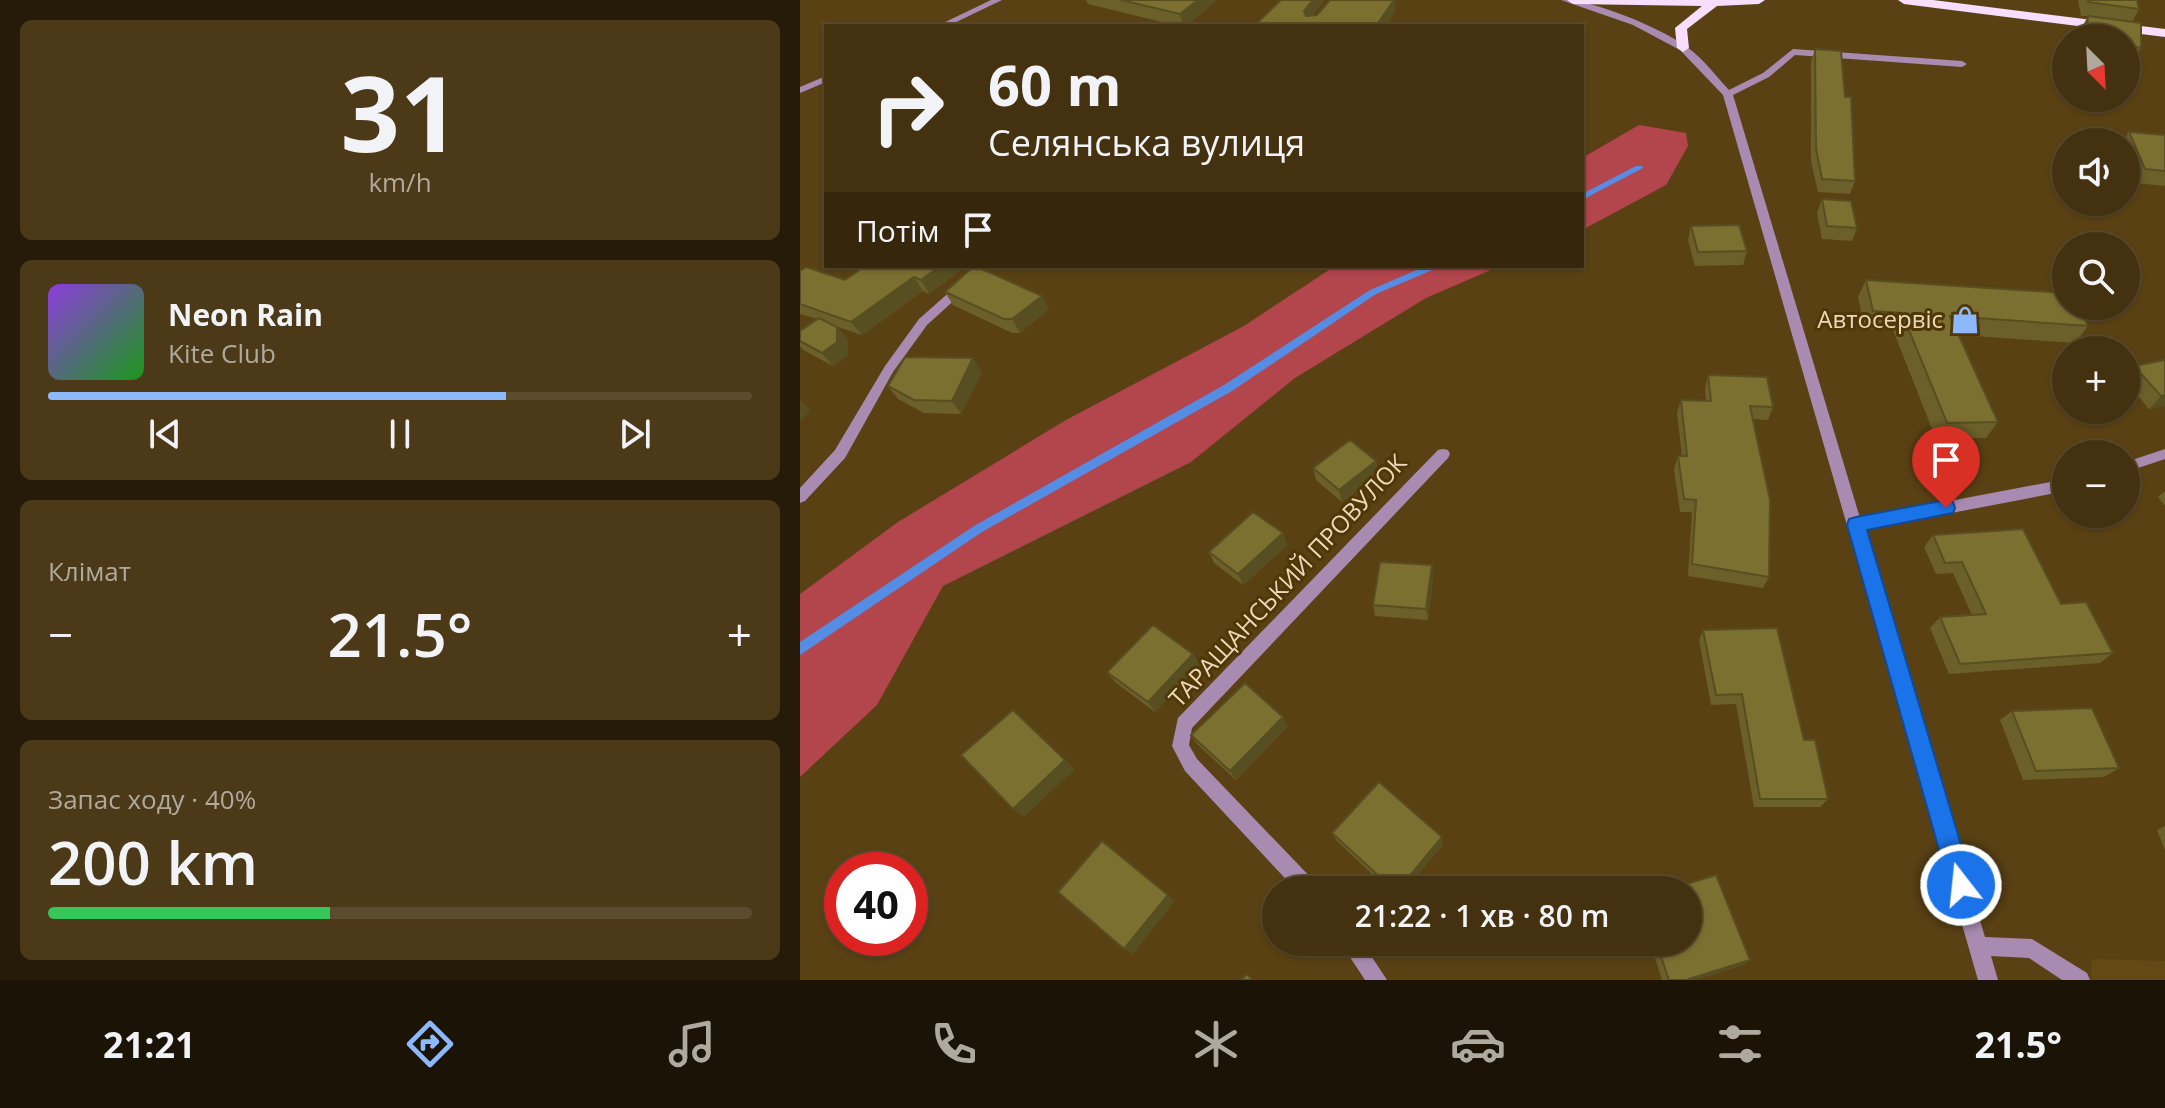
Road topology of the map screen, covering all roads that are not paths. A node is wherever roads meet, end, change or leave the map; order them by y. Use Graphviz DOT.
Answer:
graph roads {
  1 [pos="998,0"];
  2 [pos="1565,0"];
  3 [pos="1573,0"];
  4 [pos="1759,0"];
  5 [pos="1904,0"];
  6 [pos="1729,1"];
  7 [pos="1714,3"];
  8 [pos="945,24"];
  9 [pos="2165,33"];
  10 [pos="1683,48"];
  11 [pos="1962,64"];
  12 [pos="824,80"];
  13 [pos="800,90"];
  14 [pos="1728,94"];
  15 [pos="984,268"];
  16 [pos="1443,454"];
  17 [pos="2165,454"];
  18 [pos="2140,462"];
  19 [pos="2052,488"];
  20 [pos="800,497"];
  21 [pos="1856,525"];
  22 [pos="1296,876"];
  23 [pos="1978,946"];
  24 [pos="1360,956"];
  25 [pos="1377,980"];
  26 [pos="1988,980"];
  27 [pos="2080,980"];
  1 -- 8 [label="street"];
  2 -- 10 [label="street"];
  3 -- 7 [label="main road"];
  4 -- 6 [label="main road"];
  5 -- 9 [label="main road"];
  6 -- 7 [label="main road"];
  7 -- 10 [label="main road"];
  10 -- 14 [label="street"];
  11 -- 14 [label="street"];
  12 -- 13 [label="street"];
  14 -- 21 [label="street"];
  15 -- 20 [label="street"];
  16 -- 22 [label="street, ТАРАЩАНСЬКИЙ ПРОВУЛОК"];
  17 -- 18 [label="street"];
  19 -- 21 [label="street"];
  21 -- 23 [label="street"];
  23 -- 26 [label="street"];
  23 -- 27 [label="street"];
  24 -- 25 [label="street"];
}
